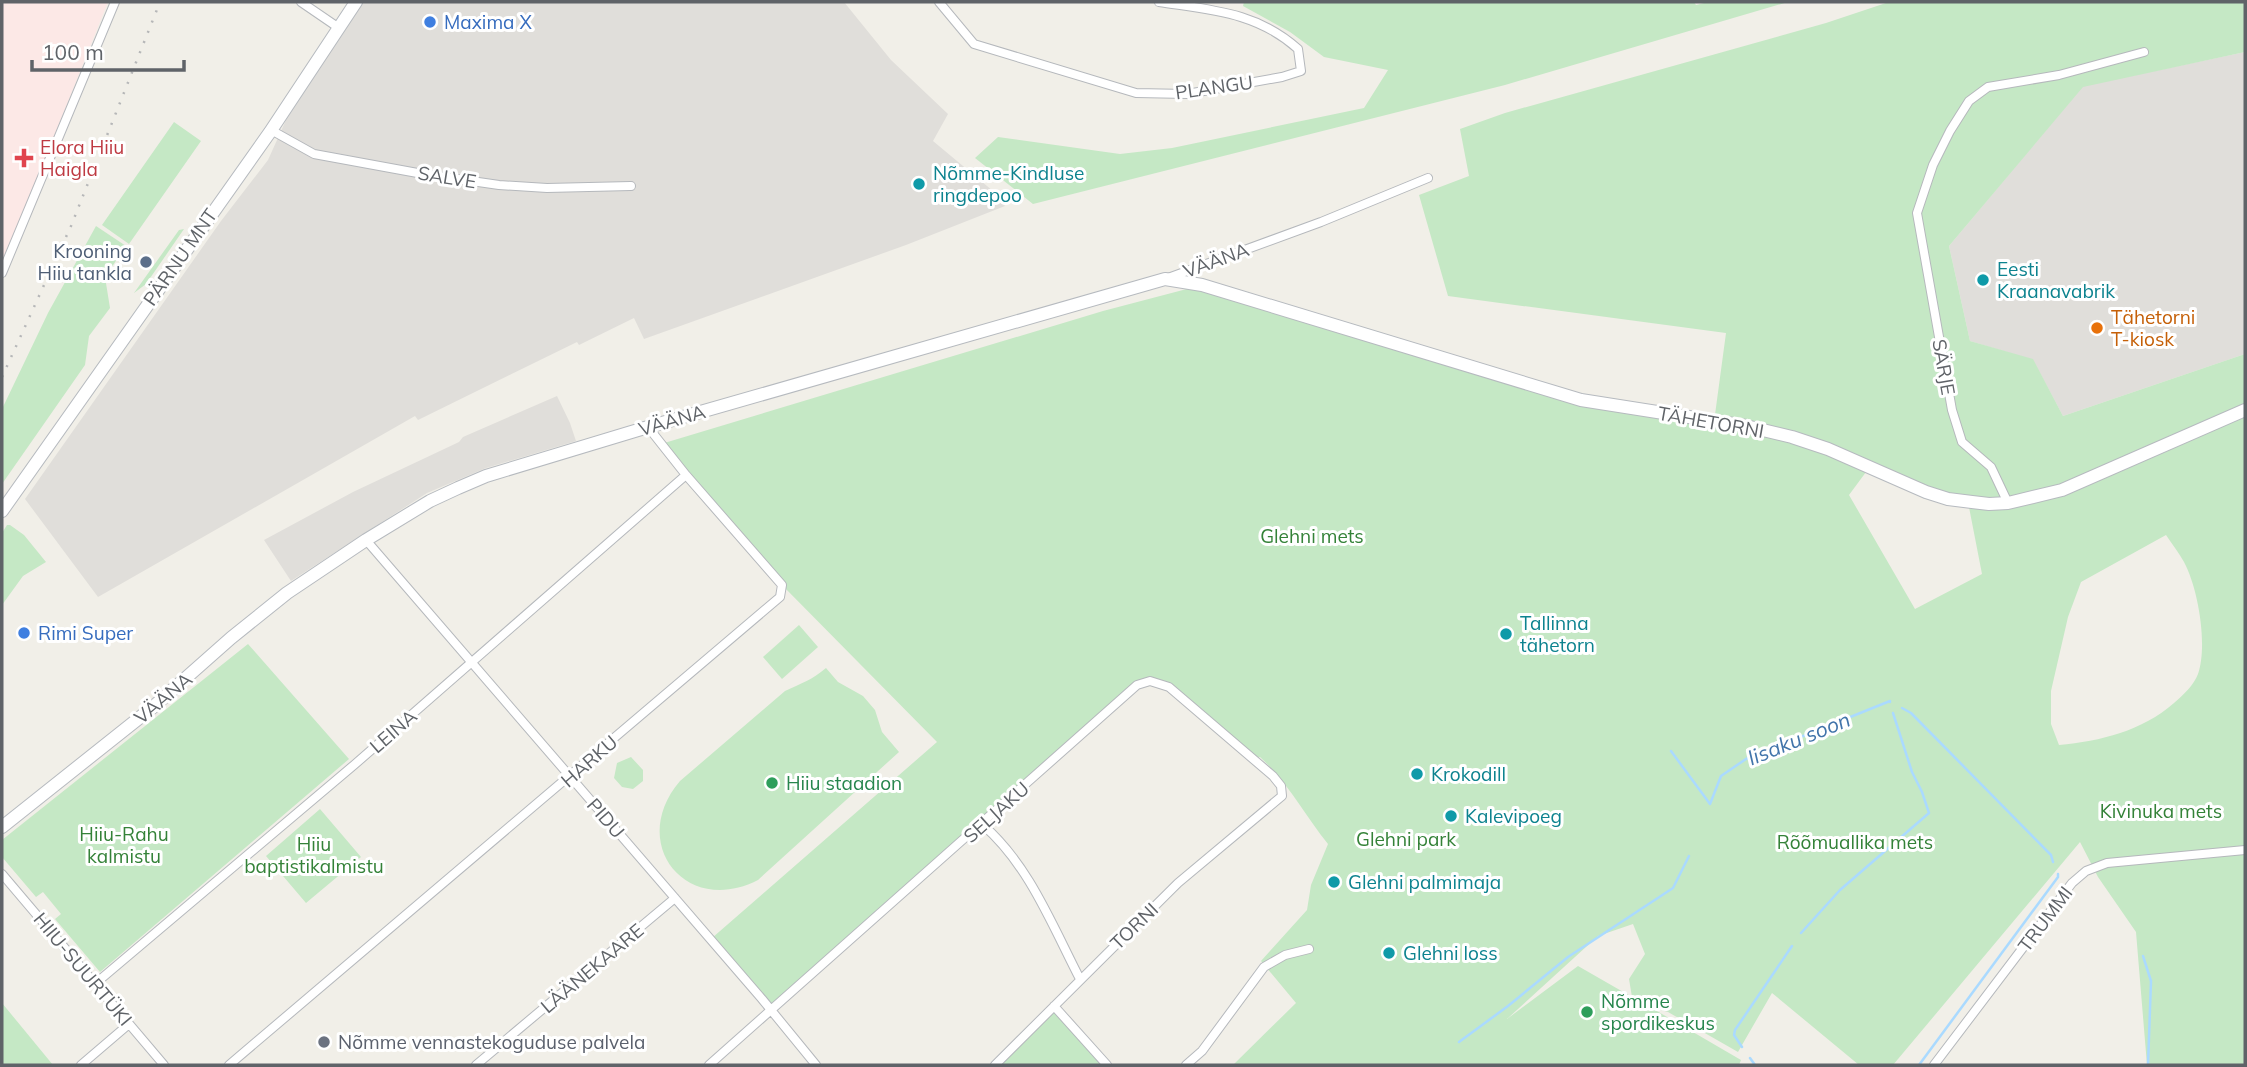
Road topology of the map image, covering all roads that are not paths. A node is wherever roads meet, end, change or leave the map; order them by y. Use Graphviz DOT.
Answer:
graph roads {
  1 [pos="115,2"];
  2 [pos="301,2"];
  3 [pos="356,2"];
  4 [pos="939,2"];
  5 [pos="1159,2"];
  6 [pos="340,28"];
  7 [pos="2144,52"];
  8 [pos="271,130"];
  9 [pos="1428,178"];
  10 [pos="631,186"];
  11 [pos="2,273"];
  12 [pos="1165,279"];
  13 [pos="2245,410"];
  14 [pos="648,427"];
  15 [pos="686,475"];
  16 [pos="2008,503"];
  17 [pos="2,511"];
  18 [pos="366,540"];
  19 [pos="472,662"];
  20 [pos="570,777"];
  21 [pos="1282,796"];
  22 [pos="983,825"];
  23 [pos="2,827"];
  24 [pos="2245,850"];
  25 [pos="2,874"];
  26 [pos="675,898"];
  27 [pos="1308,948"];
  28 [pos="1080,979"];
  29 [pos="96,984"];
  30 [pos="1054,1006"];
  31 [pos="770,1010"];
  32 [pos="129,1024"];
  33 [pos="81,1065"];
  34 [pos="164,1065"];
  35 [pos="229,1065"];
  36 [pos="476,1065"];
  37 [pos="709,1065"];
  38 [pos="816,1065"];
  39 [pos="995,1065"];
  40 [pos="1107,1065"];
  41 [pos="1186,1065"];
  42 [pos="1934,1065"];
  1 -- 11 [label="street"];
  2 -- 6 [label="street"];
  3 -- 6 [label="street, PÄRNU MNT"];
  4 -- 5 [label="street, PLANGU"];
  6 -- 8 [label="street, PÄRNU MNT"];
  7 -- 16 [label="street, SÄRJE"];
  8 -- 10 [label="street, SALVE"];
  8 -- 17 [label="street, PÄRNU MNT"];
  9 -- 12 [label="street, VÄÄNA"];
  12 -- 14 [label="street, VÄÄNA"];
  12 -- 16 [label="street, TÄHETORNI"];
  13 -- 16 [label="street, TÄHETORNI"];
  14 -- 15 [label="street, HARKU"];
  14 -- 18 [label="street, VÄÄNA"];
  15 -- 19 [label="street, LEINA"];
  15 -- 20 [label="street, HARKU"];
  18 -- 19 [label="street, PIDU"];
  18 -- 23 [label="street, VÄÄNA"];
  19 -- 20 [label="street, PIDU"];
  19 -- 29 [label="street, LEINA"];
  20 -- 26 [label="street, PIDU"];
  20 -- 35 [label="street, HARKU"];
  21 -- 22 [label="street, SELJAKU"];
  21 -- 28 [label="street, TORNI"];
  22 -- 28 [label="street"];
  22 -- 31 [label="street, SELJAKU"];
  24 -- 42 [label="street, TRUMMI"];
  25 -- 29 [label="street, HIIU-SUURTÜKI"];
  26 -- 31 [label="street, PIDU"];
  26 -- 36 [label="street, LÄÄNEKAARE"];
  27 -- 41 [label="street"];
  28 -- 30 [label="street, TORNI"];
  29 -- 32 [label="street, HIIU-SUURTÜKI"];
  30 -- 39 [label="street, TORNI"];
  30 -- 40 [label="street"];
  31 -- 37 [label="street, SELJAKU"];
  31 -- 38 [label="street, PIDU"];
  32 -- 33 [label="street"];
  32 -- 34 [label="street, HIIU-SUURTÜKI"];
}
